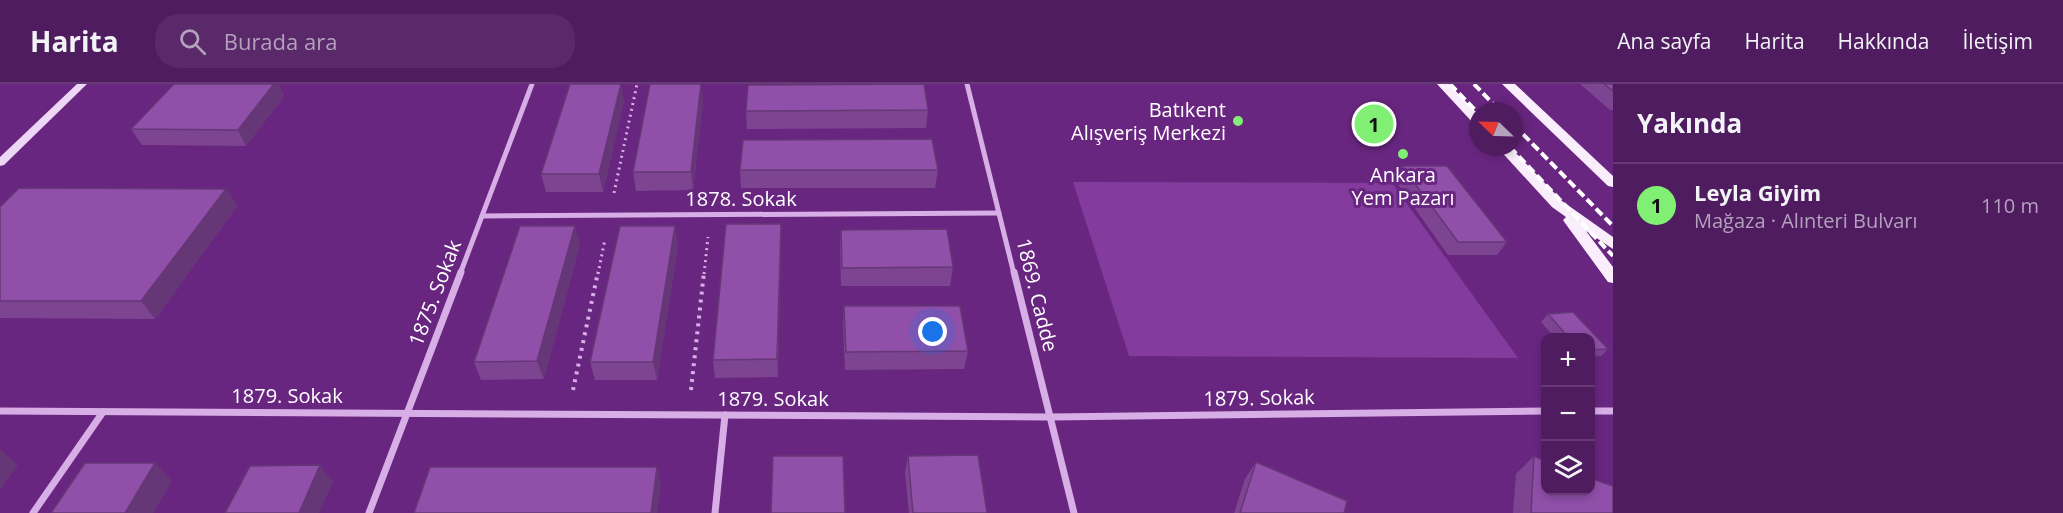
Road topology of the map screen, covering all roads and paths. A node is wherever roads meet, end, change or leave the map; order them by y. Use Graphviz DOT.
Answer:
graph roads {
  1 [pos="82,84"];
  2 [pos="532,84"];
  3 [pos="637,84"];
  4 [pos="967,84"];
  5 [pos="1443,84"];
  6 [pos="1508,84"];
  7 [pos="1469,111"];
  8 [pos="1512,156"];
  9 [pos="0,163"];
  10 [pos="1613,183"];
  11 [pos="1557,204"];
  12 [pos="999,213"];
  13 [pos="710,214"];
  14 [pos="609,215"];
  15 [pos="482,216"];
  16 [pos="1613,244"];
  17 [pos="1613,278"];
  18 [pos="0,411"];
  19 [pos="1541,411"];
  20 [pos="1595,411"];
  21 [pos="1613,411"];
  22 [pos="103,412"];
  23 [pos="407,414"];
  24 [pos="568,414"];
  25 [pos="688,415"];
  26 [pos="725,415"];
  27 [pos="1050,417"];
  28 [pos="33,513"];
  29 [pos="369,513"];
  30 [pos="715,513"];
  31 [pos="1074,513"];
  1 -- 9 [label="street"];
  2 -- 15 [label="street, 1875. Sokak"];
  3 -- 14 [label="path"];
  4 -- 12 [label="street, 1869. Cadde"];
  5 -- 7 [label="main road"];
  6 -- 10 [label="main road"];
  8 -- 11 [label="main road"];
  11 -- 16 [label="main road"];
  11 -- 17 [label="main road"];
  12 -- 13 [label="street, 1878. Sokak"];
  12 -- 27 [label="street, 1869. Cadde"];
  13 -- 14 [label="street, 1878. Sokak"];
  13 -- 25 [label="path"];
  14 -- 15 [label="street, 1878. Sokak"];
  14 -- 24 [label="path"];
  15 -- 23 [label="street, 1875. Sokak"];
  18 -- 22 [label="street, 1879. Sokak"];
  19 -- 27 [label="street, 1879. Sokak"];
  20 -- 21 [label="street"];
  22 -- 23 [label="street, 1879. Sokak"];
  22 -- 28 [label="street"];
  23 -- 24 [label="street, 1879. Sokak"];
  23 -- 29 [label="street, 1875. Sokak"];
  24 -- 25 [label="street, 1879. Sokak"];
  25 -- 26 [label="street, 1879. Sokak"];
  26 -- 27 [label="street, 1879. Sokak"];
  26 -- 30 [label="street"];
  27 -- 31 [label="street, 1869. Cadde"];
}
